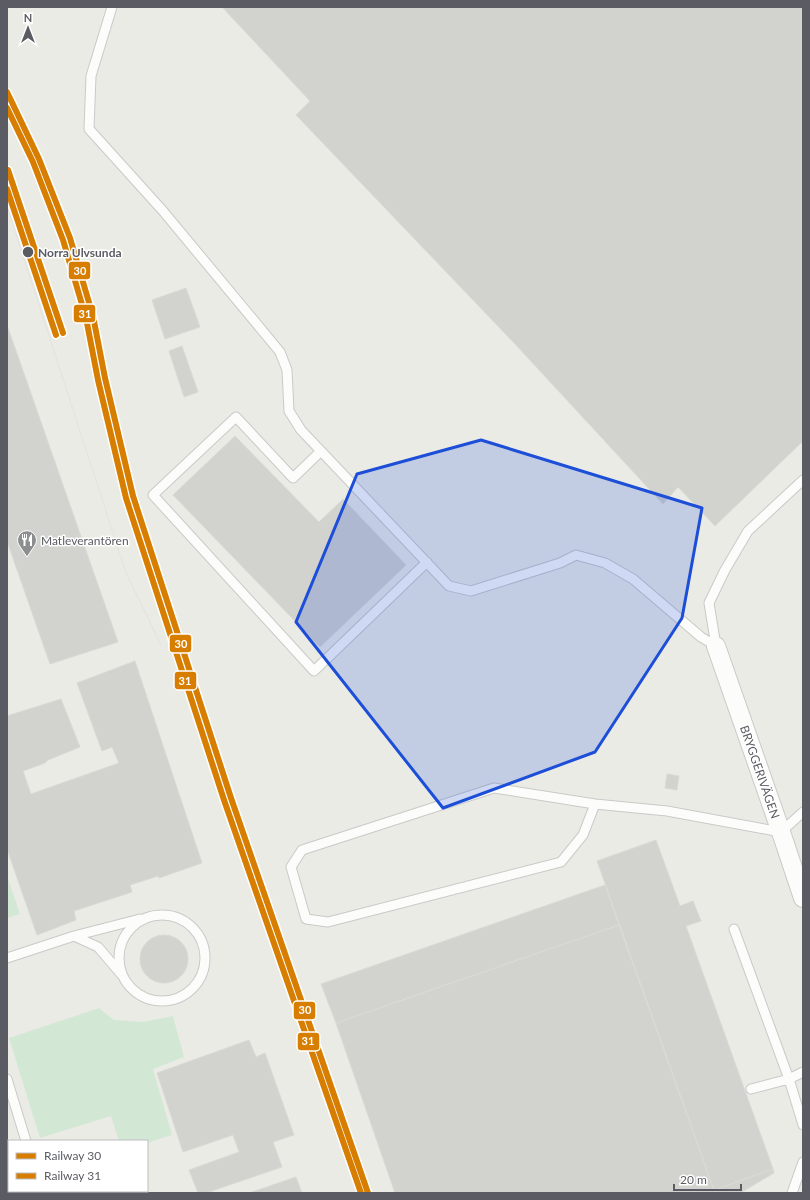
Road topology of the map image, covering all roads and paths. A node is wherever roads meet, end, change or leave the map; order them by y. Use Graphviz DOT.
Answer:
graph roads {
  1 [pos="112,7"];
  2 [pos="321,451"];
  3 [pos="803,480"];
  4 [pos="427,562"];
  5 [pos="716,646"];
  6 [pos="595,804"];
  7 [pos="803,812"];
  8 [pos="781,832"];
  9 [pos="803,898"];
  10 [pos="145,917"];
  11 [pos="734,929"];
  12 [pos="74,936"];
  13 [pos="7,958"];
  14 [pos="121,974"];
  15 [pos="803,1072"];
  16 [pos="7,1079"];
  17 [pos="789,1079"];
  18 [pos="751,1089"];
  19 [pos="803,1125"];
  20 [pos="26,1140"];
  21 [pos="803,1162"];
  22 [pos="792,1193"];
  1 -- 2 [label="lane"];
  2 -- 4 [label="lane"];
  2 -- 4 [label="lane"];
  3 -- 5 [label="lane"];
  4 -- 5 [label="lane"];
  5 -- 8 [label="street, BRYGGERIVÄGEN"];
  6 -- 6 [label="lane"];
  6 -- 8 [label="lane"];
  7 -- 8 [label="lane"];
  8 -- 9 [label="street, BRYGGERIVÄGEN"];
  10 -- 12 [label="lane"];
  10 -- 14 [label="lane"];
  10 -- 14 [label="lane"];
  11 -- 17 [label="lane"];
  12 -- 13 [label="lane"];
  12 -- 14 [label="lane"];
  15 -- 17 [label="lane"];
  16 -- 20 [label="lane"];
  17 -- 18 [label="lane"];
  17 -- 19 [label="lane"];
  21 -- 22 [label="lane"];
}
